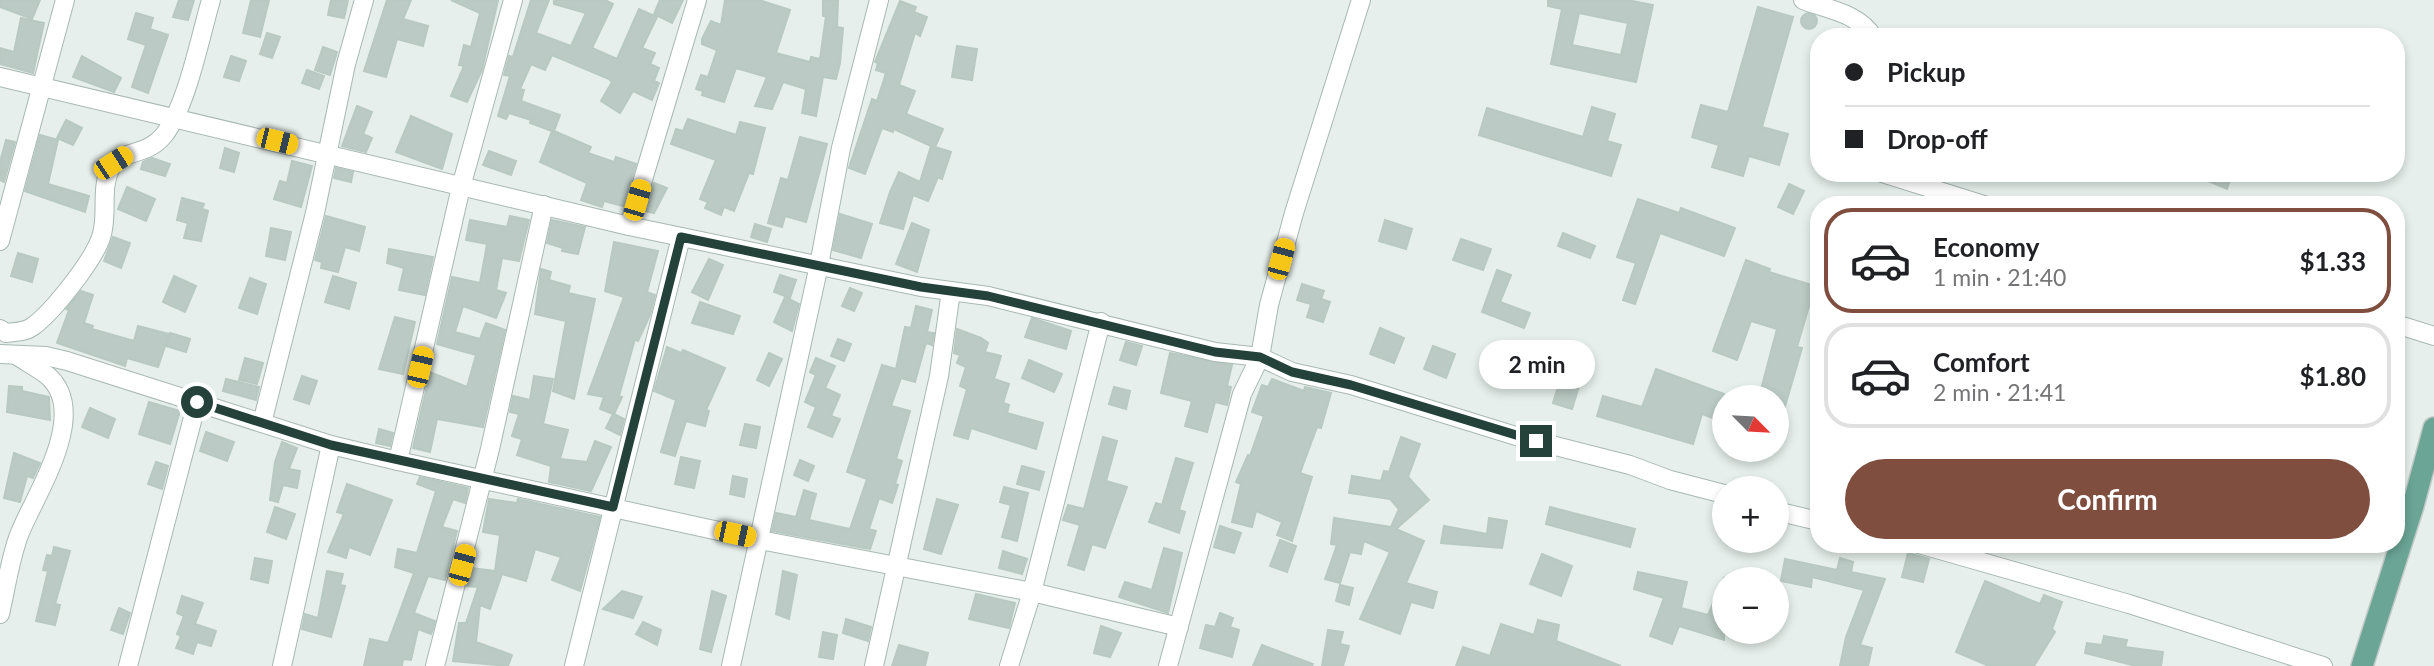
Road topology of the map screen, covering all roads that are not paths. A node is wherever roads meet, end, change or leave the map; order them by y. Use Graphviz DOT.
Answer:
graph roads {
  1 [pos="65,0"];
  2 [pos="211,0"];
  3 [pos="364,0"];
  4 [pos="513,0"];
  5 [pos="697,0"];
  6 [pos="879,0"];
  7 [pos="1361,0"];
  8 [pos="1803,0"];
  9 [pos="1864,28"];
  10 [pos="0,76"];
  11 [pos="43,87"];
  12 [pos="176,116"];
  13 [pos="328,154"];
  14 [pos="1911,182"];
  15 [pos="461,187"];
  16 [pos="1955,196"];
  17 [pos="544,205"];
  18 [pos="629,226"];
  19 [pos="681,237"];
  20 [pos="0,241"];
  21 [pos="820,265"];
  22 [pos="951,291"];
  23 [pos="1101,323"];
  24 [pos="2405,327"];
  25 [pos="3,331"];
  26 [pos="2434,336"];
  27 [pos="8,354"];
  28 [pos="1260,357"];
  29 [pos="197,402"];
  30 [pos="262,423"];
  31 [pos="2434,428"];
  32 [pos="331,445"];
  33 [pos="398,461"];
  34 [pos="482,478"];
  35 [pos="1712,491"];
  36 [pos="613,507"];
  37 [pos="1789,513"];
  38 [pos="1810,518"];
  39 [pos="2405,531"];
  40 [pos="760,540"];
  41 [pos="1951,553"];
  42 [pos="2398,553"];
  43 [pos="898,566"];
  44 [pos="1032,592"];
  45 [pos="0,614"];
  46 [pos="1179,627"];
  47 [pos="128,666"];
  48 [pos="282,666"];
  49 [pos="435,666"];
  50 [pos="575,666"];
  51 [pos="731,666"];
  52 [pos="874,666"];
  53 [pos="1009,666"];
  54 [pos="1168,666"];
  55 [pos="2323,666"];
  56 [pos="2362,666"];
  1 -- 11 [label="street"];
  2 -- 12 [label="street"];
  3 -- 13 [label="street"];
  4 -- 15 [label="street"];
  5 -- 18 [label="street"];
  6 -- 21 [label="street"];
  7 -- 28 [label="street"];
  8 -- 9 [label="street"];
  10 -- 11 [label="street"];
  11 -- 12 [label="street"];
  11 -- 20 [label="street"];
  12 -- 13 [label="street"];
  12 -- 25 [label="street"];
  13 -- 15 [label="street"];
  13 -- 30 [label="street"];
  14 -- 16 [label="street"];
  15 -- 17 [label="street"];
  15 -- 33 [label="street"];
  17 -- 18 [label="street"];
  17 -- 34 [label="street"];
  18 -- 19 [label="street"];
  19 -- 21 [label="street"];
  19 -- 36 [label="street"];
  21 -- 22 [label="street"];
  21 -- 40 [label="street"];
  22 -- 23 [label="street"];
  22 -- 43 [label="street"];
  23 -- 28 [label="street"];
  23 -- 44 [label="street"];
  24 -- 26 [label="street"];
  25 -- 27 [label="street"];
  27 -- 29 [label="street"];
  27 -- 45 [label="street"];
  28 -- 35 [label="street"];
  28 -- 46 [label="street"];
  29 -- 30 [label="street"];
  29 -- 47 [label="street"];
  30 -- 32 [label="street"];
  31 -- 39 [label="main road"];
  32 -- 33 [label="street"];
  32 -- 48 [label="street"];
  33 -- 34 [label="street"];
  34 -- 36 [label="street"];
  34 -- 49 [label="street"];
  36 -- 40 [label="street"];
  36 -- 50 [label="street"];
  37 -- 38 [label="street"];
  40 -- 43 [label="street"];
  40 -- 51 [label="street"];
  41 -- 55 [label="street"];
  42 -- 56 [label="main road"];
  43 -- 44 [label="street"];
  43 -- 52 [label="street"];
  44 -- 46 [label="street"];
  44 -- 53 [label="street"];
  46 -- 54 [label="street"];
}
